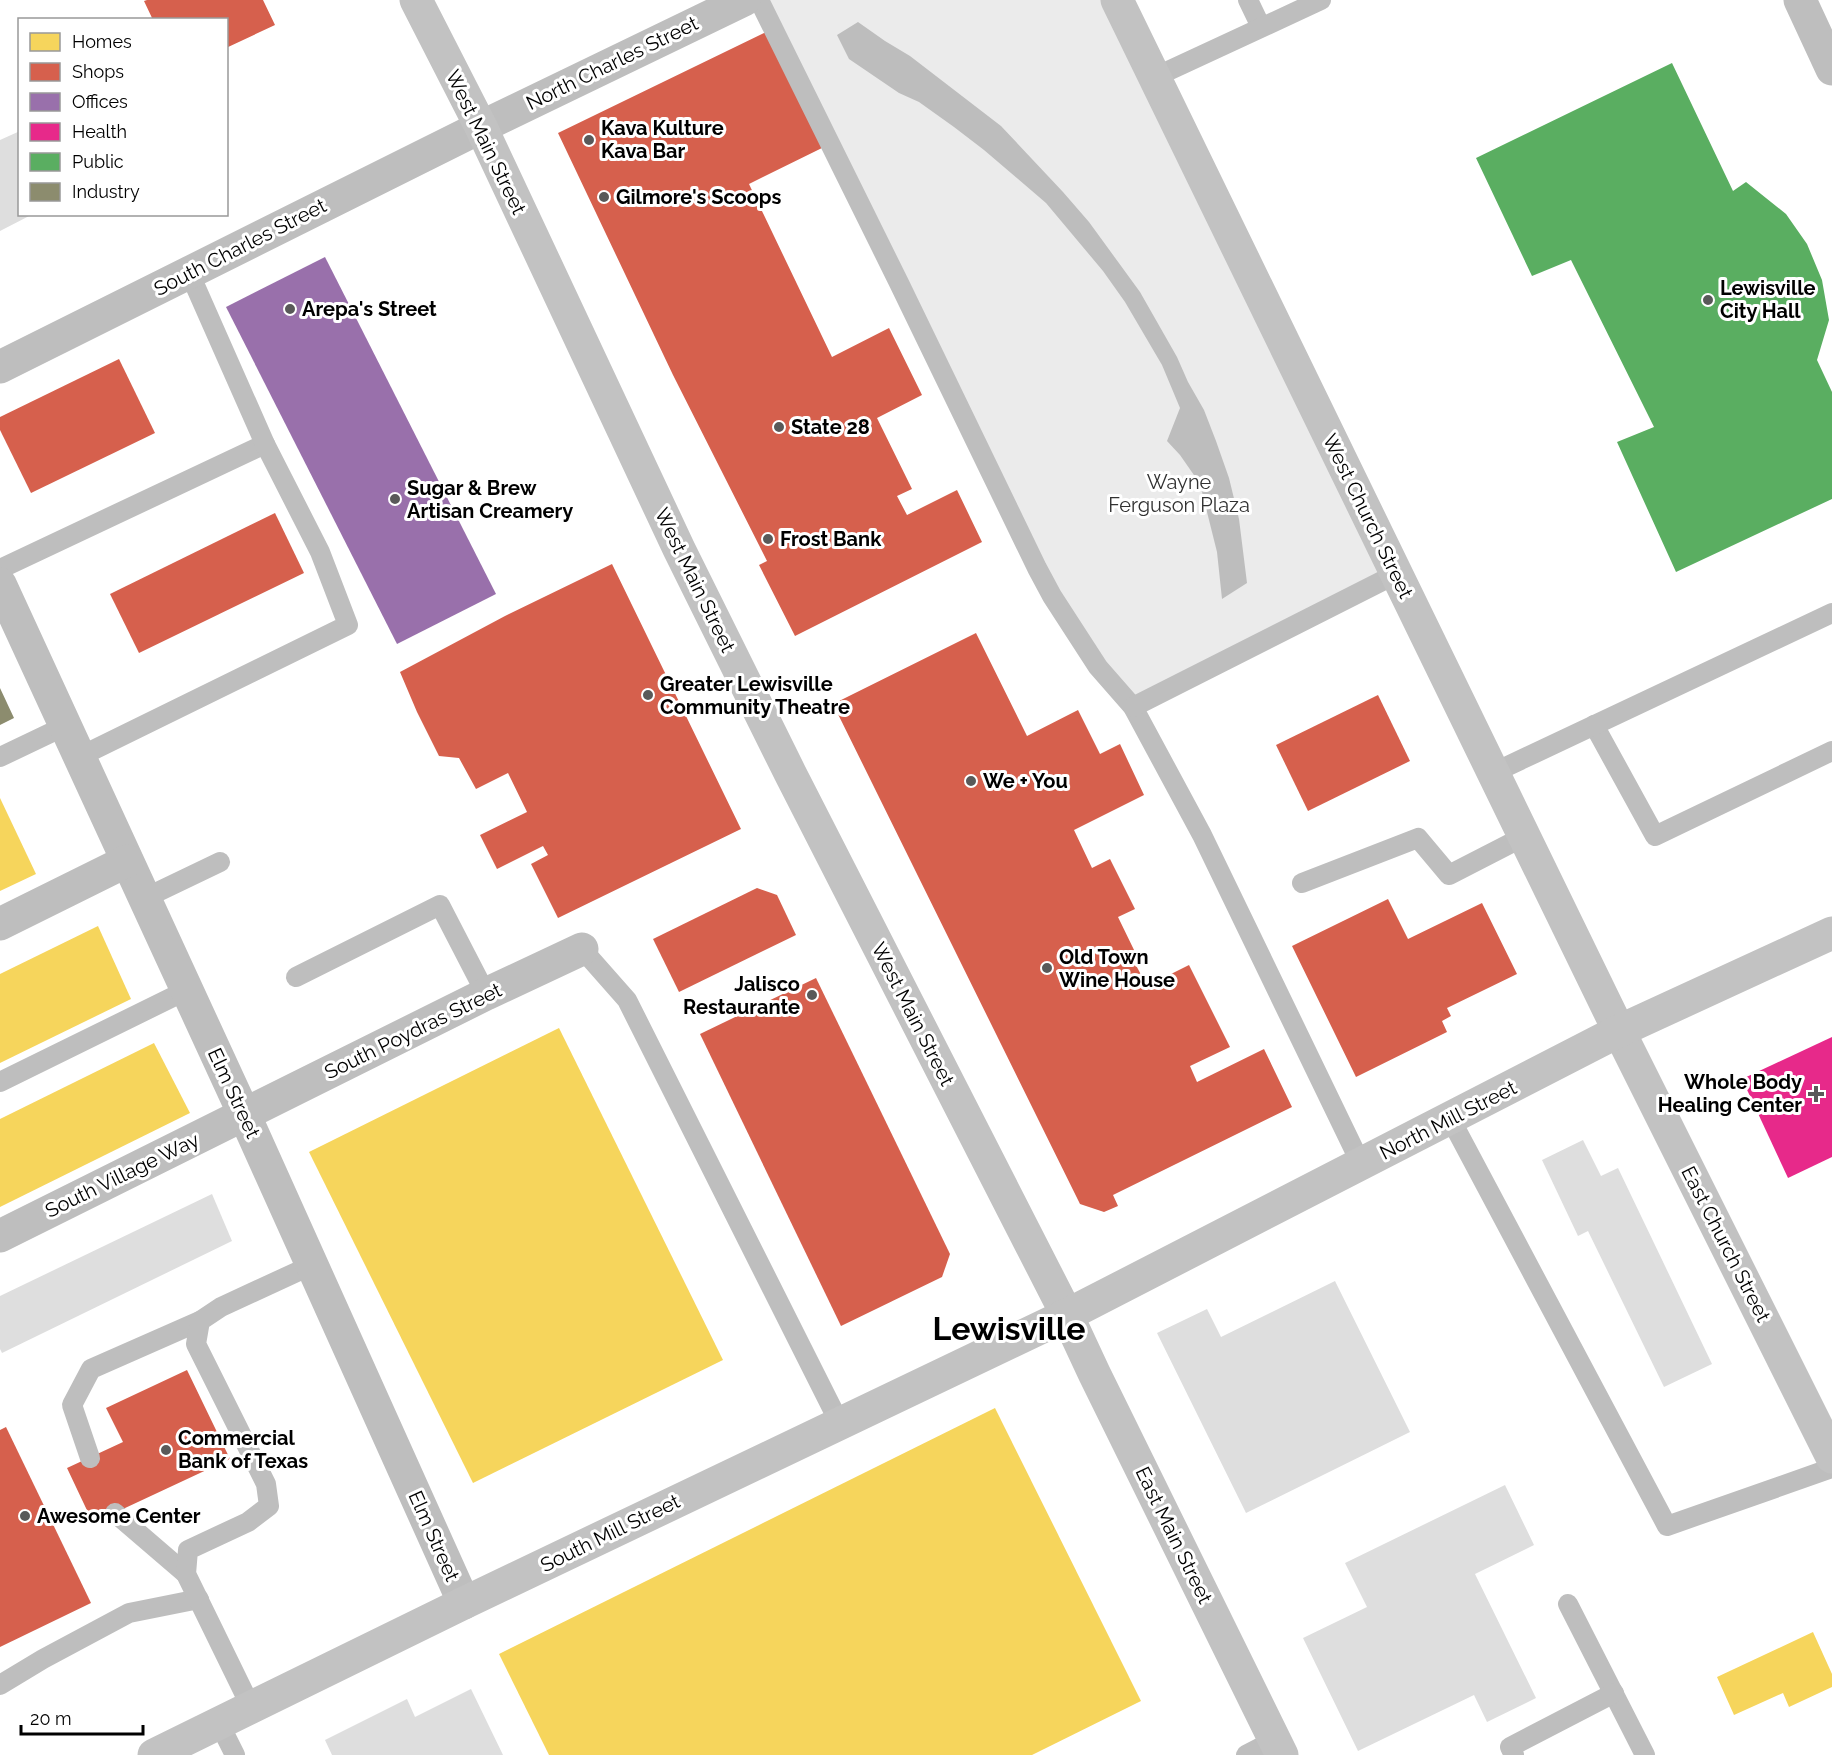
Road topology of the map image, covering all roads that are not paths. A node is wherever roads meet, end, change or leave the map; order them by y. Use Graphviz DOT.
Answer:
graph roads {
  1 [pos="416,0"];
  2 [pos="744,0"];
  3 [pos="759,0"];
  4 [pos="1117,0"];
  5 [pos="1248,0"];
  6 [pos="1320,0"];
  7 [pos="1800,0"];
  8 [pos="1261,27"];
  9 [pos="1832,69"];
  10 [pos="1155,77"];
  11 [pos="481,127"];
  12 [pos="189,272"];
  13 [pos="0,367"];
  14 [pos="266,444"];
  15 [pos="0,568"];
  16 [pos="1395,574"];
  17 [pos="0,584"];
  18 [pos="1832,613"];
  19 [pos="1133,707"];
  20 [pos="1594,725"];
  21 [pos="65,726"];
  22 [pos="1832,751"];
  23 [pos="79,757"];
  24 [pos="0,758"];
  25 [pos="1495,772"];
  26 [pos="1525,836"];
  27 [pos="127,861"];
  28 [pos="220,862"];
  29 [pos="1302,883"];
  30 [pos="144,898"];
  31 [pos="0,924"];
  32 [pos="1831,936"];
  33 [pos="582,949"];
  34 [pos="296,977"];
  35 [pos="187,990"];
  36 [pos="486,994"];
  37 [pos="1620,1031"];
  38 [pos="0,1082"];
  39 [pos="244,1114"];
  40 [pos="1450,1118"];
  41 [pos="1361,1164"];
  42 [pos="0,1236"];
  43 [pos="312,1265"];
  44 [pos="1067,1315"];
  45 [pos="200,1321"];
  46 [pos="840,1424"];
  47 [pos="1832,1456"];
  48 [pos="90,1458"];
  49 [pos="1832,1468"];
  50 [pos="115,1514"];
  51 [pos="186,1574"];
  52 [pos="198,1599"];
  53 [pos="464,1603"];
  54 [pos="1568,1604"];
  55 [pos="0,1685"];
  56 [pos="1614,1693"];
  57 [pos="251,1707"];
  58 [pos="219,1723"];
  59 [pos="1278,1748"];
  60 [pos="154,1755"];
  61 [pos="235,1755"];
  62 [pos="1246,1755"];
  63 [pos="1514,1755"];
  64 [pos="1645,1755"];
  1 -- 11 [label="main road, West Main Street"];
  2 -- 11 [label="street, North Charles Street"];
  3 -- 19 [label="lane"];
  4 -- 10 [label="main road, West Church Street"];
  5 -- 8 [label="lane"];
  6 -- 8 [label="lane"];
  7 -- 9 [label="street"];
  8 -- 10 [label="lane"];
  10 -- 16 [label="main road, West Church Street"];
  11 -- 12 [label="street, South Charles Street"];
  11 -- 44 [label="main road, West Main Street"];
  12 -- 13 [label="street, South Charles Street"];
  12 -- 14 [label="lane"];
  14 -- 15 [label="lane"];
  14 -- 23 [label="lane"];
  16 -- 19 [label="lane"];
  16 -- 25 [label="main road, West Church Street"];
  17 -- 21 [label="street, Elm Street"];
  18 -- 20 [label="lane"];
  19 -- 41 [label="lane"];
  20 -- 22 [label="lane"];
  20 -- 25 [label="lane"];
  21 -- 23 [label="street, Elm Street"];
  21 -- 24 [label="lane"];
  23 -- 27 [label="street, Elm Street"];
  25 -- 26 [label="main road, West Church Street"];
  26 -- 29 [label="lane"];
  26 -- 37 [label="main road, West Church Street"];
  27 -- 30 [label="street, Elm Street"];
  27 -- 31 [label="street"];
  28 -- 30 [label="lane"];
  30 -- 35 [label="street, Elm Street"];
  32 -- 37 [label="main road, North Mill Street"];
  33 -- 36 [label="street, South Poydras Street"];
  33 -- 46 [label="lane"];
  34 -- 36 [label="lane"];
  35 -- 38 [label="lane"];
  35 -- 39 [label="street, Elm Street"];
  36 -- 39 [label="street, South Poydras Street"];
  37 -- 40 [label="main road, North Mill Street"];
  37 -- 47 [label="main road, East Church Street"];
  39 -- 42 [label="street, South Village Way"];
  39 -- 43 [label="street, Elm Street"];
  40 -- 41 [label="main road, North Mill Street"];
  40 -- 49 [label="lane"];
  41 -- 44 [label="main road, North Mill Street"];
  43 -- 45 [label="lane"];
  43 -- 53 [label="street, Elm Street"];
  44 -- 46 [label="main road, South Mill Street"];
  44 -- 59 [label="main road, East Main Street"];
  45 -- 48 [label="lane"];
  45 -- 51 [label="lane"];
  46 -- 53 [label="main road, South Mill Street"];
  50 -- 51 [label="lane"];
  51 -- 52 [label="lane"];
  52 -- 55 [label="lane"];
  52 -- 57 [label="lane"];
  53 -- 57 [label="main road, South Mill Street"];
  54 -- 56 [label="lane"];
  56 -- 63 [label="lane"];
  56 -- 64 [label="lane"];
  57 -- 58 [label="main road, South Mill Street"];
  58 -- 60 [label="main road, South Mill Street"];
  58 -- 61 [label="lane"];
  59 -- 62 [label="lane"];
}
